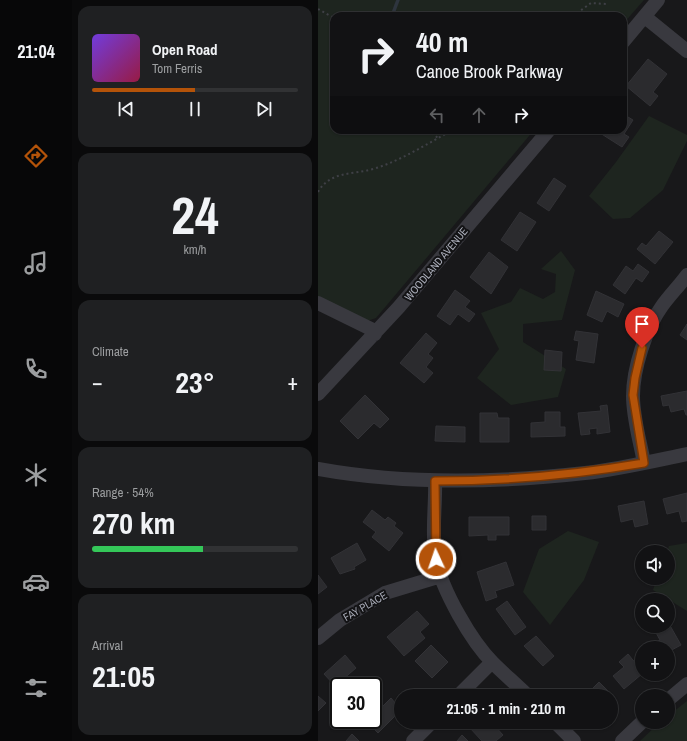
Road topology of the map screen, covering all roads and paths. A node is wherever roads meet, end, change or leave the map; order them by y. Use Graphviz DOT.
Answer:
graph roads {
  1 [pos="658,0"];
  2 [pos="606,4"];
  3 [pos="318,9"];
  4 [pos="579,12"];
  5 [pos="330,16"];
  6 [pos="644,17"];
  7 [pos="627,37"];
  8 [pos="687,51"];
  9 [pos="433,134"];
  10 [pos="446,134"];
  11 [pos="546,134"];
  12 [pos="438,138"];
  13 [pos="318,192"];
  14 [pos="687,275"];
  15 [pos="318,303"];
  16 [pos="375,334"];
  17 [pos="318,394"];
  18 [pos="687,454"];
  19 [pos="644,463"];
  20 [pos="318,469"];
  21 [pos="435,481"];
  22 [pos="441,576"];
  23 [pos="318,638"];
  24 [pos="492,662"];
  25 [pos="687,684"];
  26 [pos="465,689"];
  27 [pos="521,689"];
  28 [pos="675,694"];
  29 [pos="425,729"];
  30 [pos="562,729"];
  31 [pos="635,729"];
  32 [pos="413,741"];
  33 [pos="574,741"];
  34 [pos="622,741"];
  1 -- 6 [label="street"];
  2 -- 4 [label="path"];
  3 -- 5 [label="path"];
  6 -- 7 [label="street"];
  6 -- 8 [label="street"];
  9 -- 12 [label="path"];
  10 -- 12 [label="path"];
  11 -- 16 [label="street, WOODLAND AVENUE"];
  12 -- 13 [label="path"];
  14 -- 19 [label="street"];
  15 -- 16 [label="street"];
  16 -- 17 [label="street, WOODLAND AVENUE"];
  18 -- 19 [label="street"];
  19 -- 21 [label="street"];
  20 -- 21 [label="street"];
  21 -- 22 [label="street"];
  22 -- 23 [label="street, FAY PLACE"];
  22 -- 24 [label="street"];
  24 -- 26 [label="street"];
  24 -- 27 [label="street"];
  25 -- 28 [label="street"];
  29 -- 32 [label="street"];
  30 -- 33 [label="street"];
  31 -- 34 [label="street"];
}
